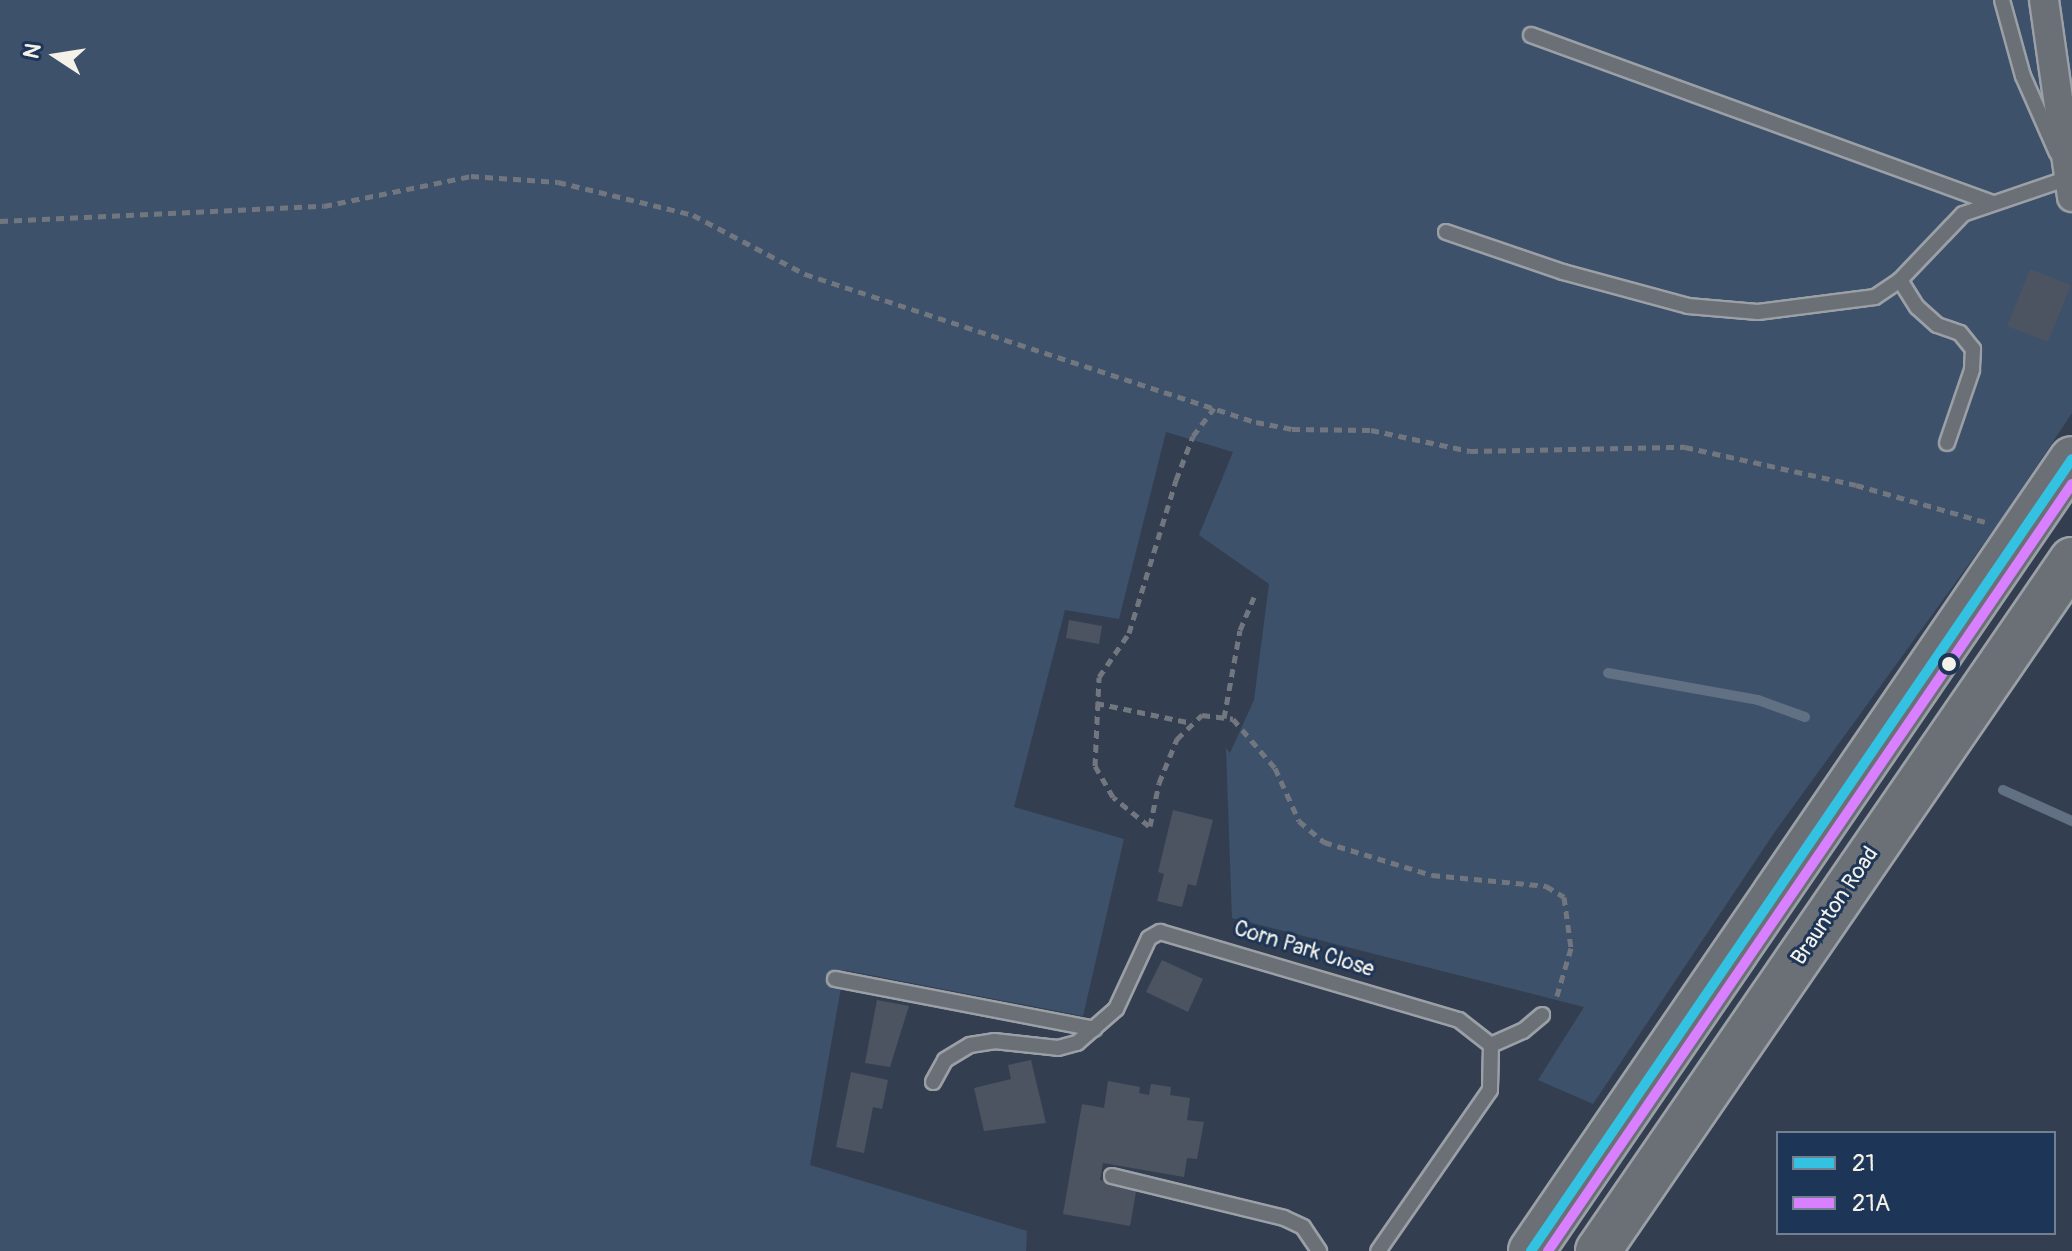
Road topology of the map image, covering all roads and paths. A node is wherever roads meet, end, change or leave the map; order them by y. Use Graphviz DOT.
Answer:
graph roads {
  1 [pos="2002,0"];
  2 [pos="2044,0"];
  3 [pos="1531,35"];
  4 [pos="2070,187"];
  5 [pos="1991,202"];
  6 [pos="0,221"];
  7 [pos="1446,232"];
  8 [pos="1900,280"];
  9 [pos="1214,408"];
  10 [pos="1947,443"];
  11 [pos="2072,459"];
  12 [pos="2022,532"];
  13 [pos="2072,560"];
  14 [pos="1254,597"];
  15 [pos="1096,703"];
  16 [pos="1224,718"];
  17 [pos="1192,723"];
  18 [pos="835,979"];
  19 [pos="1542,1015"];
  20 [pos="1094,1029"];
  21 [pos="1491,1045"];
  22 [pos="933,1082"];
  23 [pos="1112,1176"];
  24 [pos="1319,1251"];
  25 [pos="1378,1251"];
  26 [pos="1531,1251"];
  27 [pos="1598,1251"];
  1 -- 4 [label="lane"];
  2 -- 4 [label="street"];
  3 -- 5 [label="lane"];
  4 -- 5 [label="lane"];
  5 -- 8 [label="lane"];
  6 -- 9 [label="path"];
  7 -- 8 [label="lane"];
  8 -- 10 [label="lane"];
  9 -- 12 [label="path"];
  9 -- 15 [label="path"];
  11 -- 12 [label="main road"];
  12 -- 26 [label="main road"];
  13 -- 27 [label="main road, Braunton Road"];
  14 -- 16 [label="path"];
  15 -- 17 [label="path"];
  15 -- 17 [label="path"];
  16 -- 17 [label="path"];
  16 -- 19 [label="path"];
  18 -- 20 [label="lane"];
  19 -- 21 [label="lane"];
  20 -- 21 [label="lane, Corn Park Close"];
  20 -- 22 [label="lane, Corn Park Close"];
  21 -- 25 [label="lane"];
  23 -- 24 [label="lane"];
}
